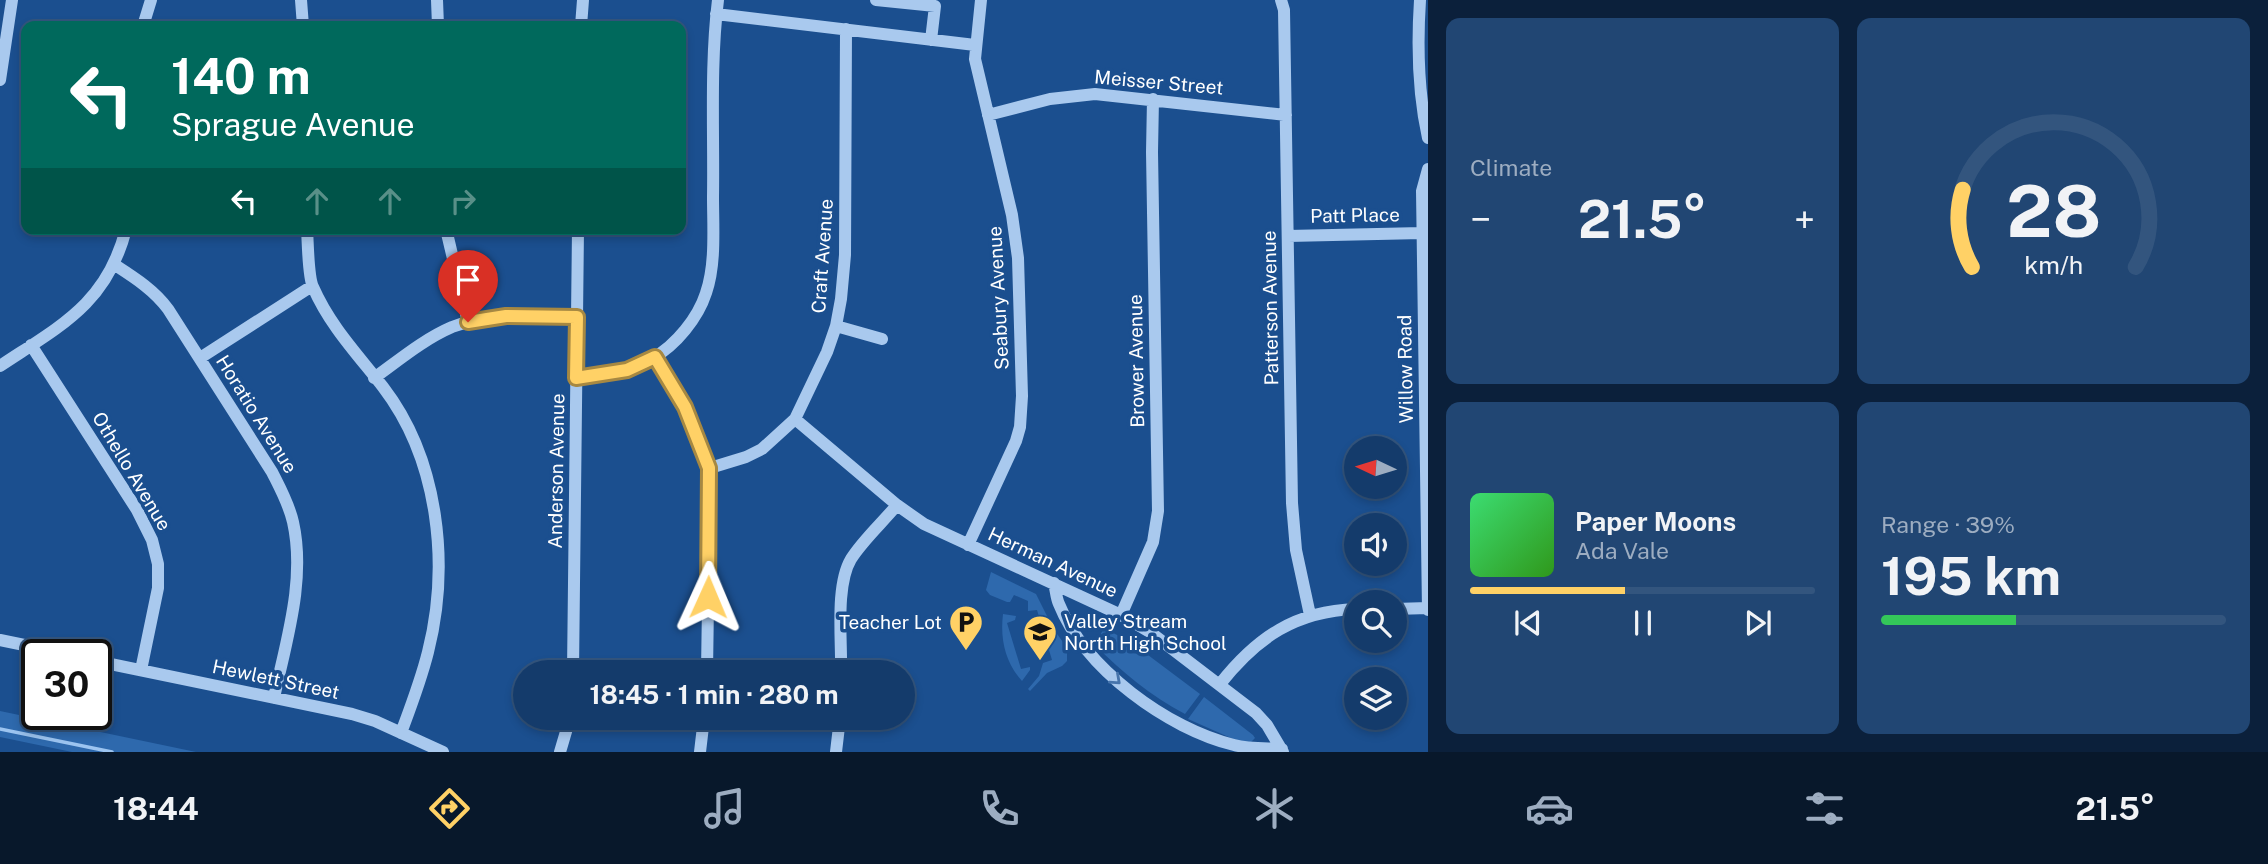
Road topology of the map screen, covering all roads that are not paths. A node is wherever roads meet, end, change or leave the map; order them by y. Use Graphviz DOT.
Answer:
graph roads {
  1 [pos="12,0"];
  2 [pos="151,0"];
  3 [pos="301,0"];
  4 [pos="437,0"];
  5 [pos="583,0"];
  6 [pos="718,0"];
  7 [pos="876,0"];
  8 [pos="981,0"];
  9 [pos="1281,0"];
  10 [pos="1420,0"];
  11 [pos="935,3"];
  12 [pos="716,14"];
  13 [pos="1423,18"];
  14 [pos="145,21"];
  15 [pos="303,21"];
  16 [pos="438,21"];
  17 [pos="582,21"];
  18 [pos="846,29"];
  19 [pos="931,40"];
  20 [pos="975,45"];
  21 [pos="0,80"];
  22 [pos="1153,99"];
  23 [pos="988,115"];
  24 [pos="1286,115"];
  25 [pos="1428,138"];
  26 [pos="1428,169"];
  27 [pos="1422,233"];
  28 [pos="125,235"];
  29 [pos="308,235"];
  30 [pos="447,235"];
  31 [pos="578,235"];
  32 [pos="1288,236"];
  33 [pos="115,265"];
  34 [pos="312,286"];
  35 [pos="577,317"];
  36 [pos="468,322"];
  37 [pos="836,327"];
  38 [pos="882,339"];
  39 [pos="31,345"];
  40 [pos="655,357"];
  41 [pos="200,358"];
  42 [pos="0,366"];
  43 [pos="374,378"];
  44 [pos="576,378"];
  45 [pos="795,419"];
  46 [pos="709,468"];
  47 [pos="897,505"];
  48 [pos="968,545"];
  49 [pos="1428,566"];
  50 [pos="1054,583"];
  51 [pos="1407,609"];
  52 [pos="1428,609"];
  53 [pos="1344,611"];
  54 [pos="1121,615"];
  55 [pos="1310,615"];
  56 [pos="0,640"];
  57 [pos="21,644"];
  58 [pos="573,660"];
  59 [pos="707,660"];
  60 [pos="841,660"];
  61 [pos="112,664"];
  62 [pos="141,670"];
  63 [pos="1220,684"];
  64 [pos="274,698"];
  65 [pos="566,730"];
  66 [pos="703,730"];
  67 [pos="839,730"];
  68 [pos="401,733"];
  69 [pos="1283,751"];
  70 [pos="443,752"];
  71 [pos="560,752"];
  72 [pos="700,752"];
  73 [pos="836,752"];
  1 -- 21 [label="street"];
  2 -- 14 [label="street"];
  3 -- 15 [label="street"];
  4 -- 16 [label="street"];
  5 -- 17 [label="street"];
  6 -- 12 [label="street"];
  7 -- 11 [label="street"];
  8 -- 20 [label="street, Seabury Avenue"];
  9 -- 24 [label="street, Patterson Avenue"];
  10 -- 13 [label="street"];
  11 -- 19 [label="street"];
  12 -- 18 [label="street"];
  12 -- 40 [label="street"];
  13 -- 25 [label="street"];
  18 -- 19 [label="street"];
  18 -- 37 [label="street, Craft Avenue"];
  19 -- 20 [label="street"];
  20 -- 23 [label="street, Seabury Avenue"];
  22 -- 23 [label="street, Meisser Street"];
  22 -- 24 [label="street, Meisser Street"];
  22 -- 54 [label="street, Brower Avenue"];
  23 -- 48 [label="street, Seabury Avenue"];
  24 -- 32 [label="street, Patterson Avenue"];
  26 -- 27 [label="street, Willow Road"];
  27 -- 32 [label="street, Patt Place"];
  27 -- 49 [label="street, Willow Road"];
  28 -- 33 [label="street"];
  29 -- 34 [label="street"];
  30 -- 36 [label="street"];
  31 -- 35 [label="street, Anderson Avenue"];
  32 -- 55 [label="street, Patterson Avenue"];
  33 -- 39 [label="street"];
  33 -- 41 [label="street, Horatio Avenue"];
  34 -- 41 [label="street"];
  34 -- 43 [label="street"];
  35 -- 36 [label="street"];
  35 -- 44 [label="street, Anderson Avenue"];
  36 -- 43 [label="street"];
  37 -- 38 [label="street"];
  37 -- 45 [label="street, Craft Avenue"];
  39 -- 42 [label="street"];
  39 -- 62 [label="street, Othello Avenue"];
  40 -- 44 [label="street"];
  40 -- 46 [label="street"];
  41 -- 64 [label="street, Horatio Avenue"];
  43 -- 68 [label="street"];
  44 -- 58 [label="street, Anderson Avenue"];
  45 -- 46 [label="street, Craft Avenue"];
  45 -- 47 [label="street, Herman Avenue"];
  46 -- 59 [label="street"];
  47 -- 48 [label="street, Herman Avenue"];
  47 -- 60 [label="street"];
  48 -- 50 [label="street, Herman Avenue"];
  49 -- 52 [label="street, Willow Road"];
  50 -- 54 [label="street, Herman Avenue"];
  50 -- 69 [label="street, one-way"];
  51 -- 52 [label="street"];
  53 -- 55 [label="street"];
  54 -- 63 [label="street, Herman Avenue"];
  55 -- 63 [label="street"];
  56 -- 57 [label="street"];
  61 -- 62 [label="street, Hewlett Street"];
  62 -- 64 [label="street, Hewlett Street"];
  63 -- 69 [label="street, Herman Avenue"];
  64 -- 68 [label="street, Hewlett Street"];
  65 -- 71 [label="street"];
  66 -- 72 [label="street"];
  67 -- 73 [label="street"];
  68 -- 70 [label="street, Hewlett Street"];
}
